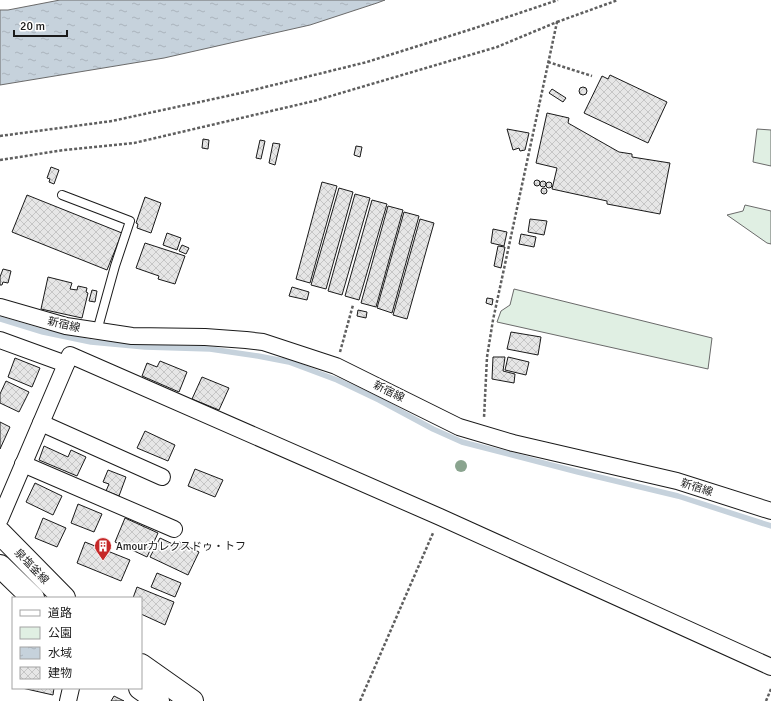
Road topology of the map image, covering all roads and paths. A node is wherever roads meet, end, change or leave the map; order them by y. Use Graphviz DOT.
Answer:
graph roads {
  1 [pos="558,0"];
  2 [pos="618,0"];
  3 [pos="557,22"];
  4 [pos="548,62"];
  5 [pos="592,76"];
  6 [pos="0,136"];
  7 [pos="0,160"];
  8 [pos="62,195"];
  9 [pos="353,305"];
  10 [pos="0,307"];
  11 [pos="97,331"];
  12 [pos="0,340"];
  13 [pos="66,364"];
  14 [pos="336,366"];
  15 [pos="41,423"];
  16 [pos="483,434"];
  17 [pos="23,464"];
  18 [pos="162,477"];
  19 [pos="771,511"];
  20 [pos="440,517"];
  21 [pos="0,519"];
  22 [pos="174,529"];
  23 [pos="0,533"];
  24 [pos="0,566"];
  25 [pos="32,597"];
  26 [pos="63,597"];
  27 [pos="142,666"];
  28 [pos="771,667"];
  29 [pos="71,689"];
  30 [pos="78,689"];
  31 [pos="141,689"];
  32 [pos="771,689"];
  33 [pos="68,701"];
  34 [pos="79,701"];
  35 [pos="158,701"];
  36 [pos="192,701"];
  37 [pos="360,701"];
  38 [pos="766,701"];
  1 -- 6 [label="path"];
  2 -- 3 [label="path"];
  3 -- 4 [label="path"];
  3 -- 7 [label="path"];
  4 -- 5 [label="path"];
  4 -- 16 [label="path"];
  8 -- 11 [label="lane"];
  9 -- 14 [label="path"];
  10 -- 11 [label="street, 新宿線"];
  11 -- 14 [label="street, 新宿線"];
  12 -- 13 [label="street"];
  13 -- 15 [label="street"];
  13 -- 20 [label="street"];
  14 -- 16 [label="street, 新宿線"];
  15 -- 17 [label="street"];
  15 -- 18 [label="street"];
  16 -- 19 [label="street, 新宿線"];
  17 -- 21 [label="street"];
  17 -- 22 [label="street"];
  20 -- 28 [label="street"];
  20 -- 37 [label="path"];
  23 -- 26 [label="main road, 泉塩釜線"];
  24 -- 25 [label="main road, 泉塩釜線"];
  27 -- 36 [label="main road"];
  29 -- 33 [label="street"];
  30 -- 34 [label="street"];
  31 -- 35 [label="main road"];
  32 -- 38 [label="path"];
}
